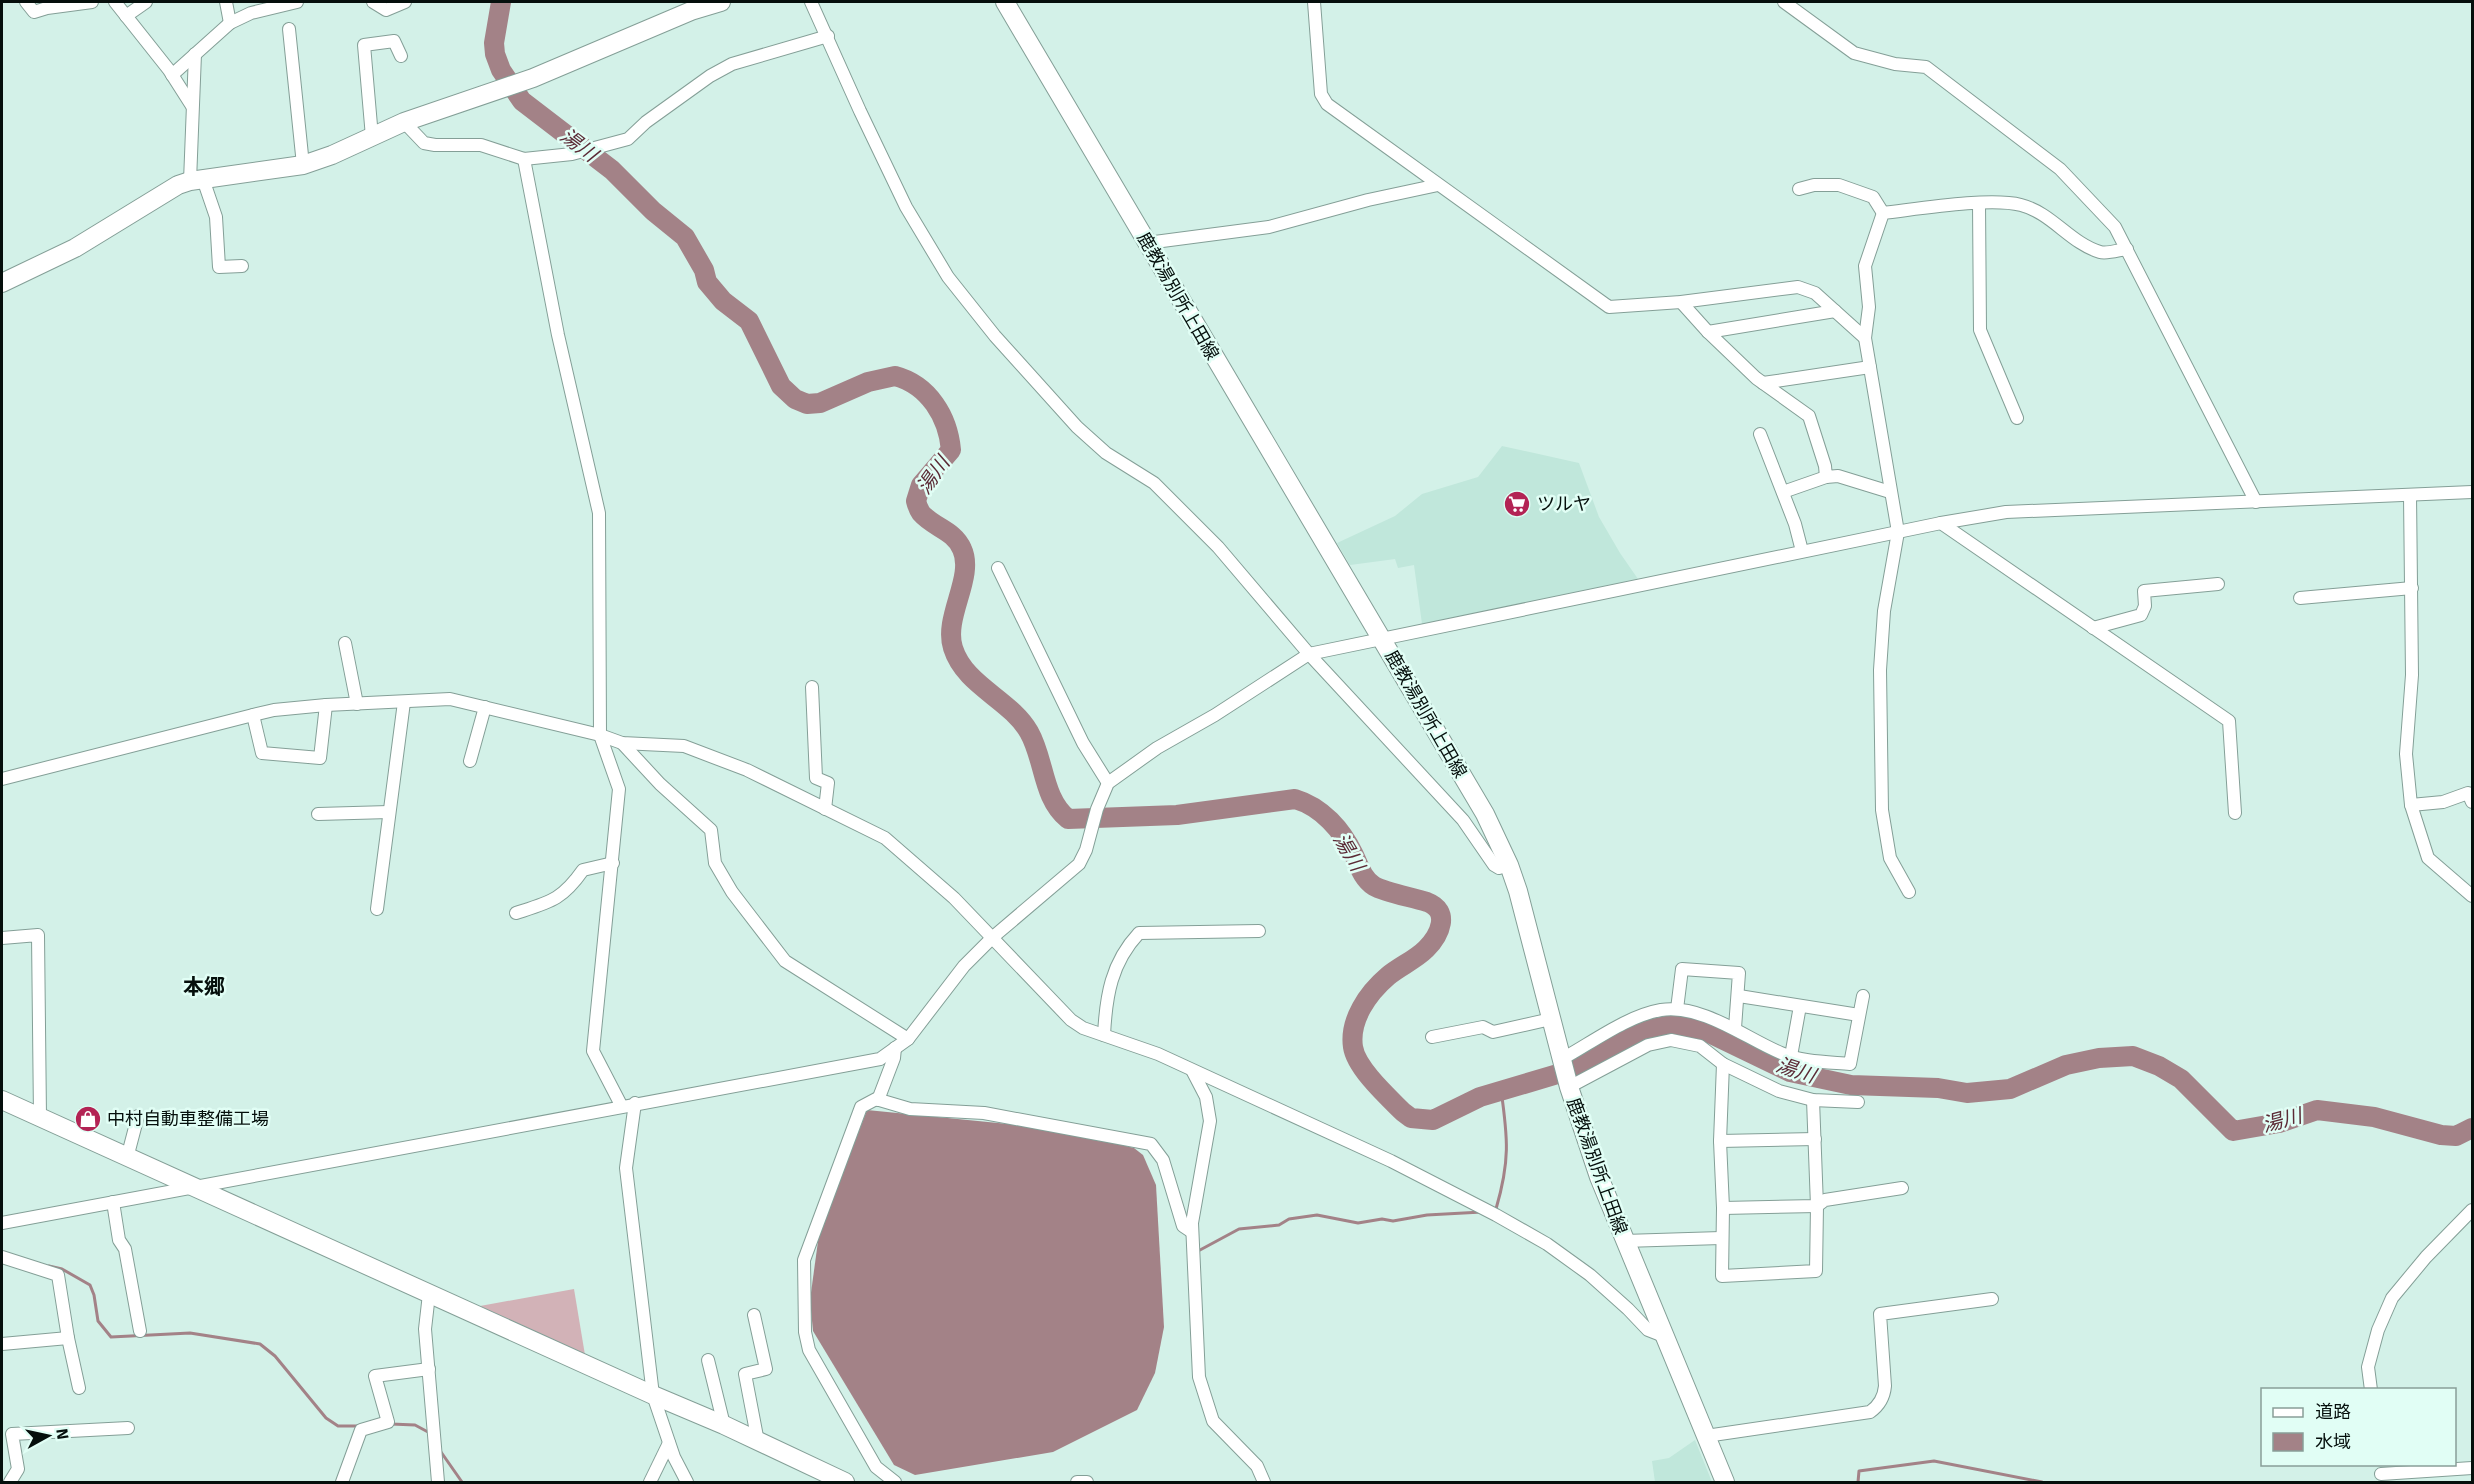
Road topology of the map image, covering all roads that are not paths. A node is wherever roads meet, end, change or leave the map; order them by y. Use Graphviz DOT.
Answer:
graph roads {
  1 [pos="26,2"];
  2 [pos="92,2"];
  3 [pos="115,2"];
  4 [pos="146,2"];
  5 [pos="226,2"];
  6 [pos="297,2"];
  7 [pos="373,2"];
  8 [pos="405,2"];
  9 [pos="721,2"];
  10 [pos="811,2"];
  11 [pos="1005,2"];
  12 [pos="1314,2"];
  13 [pos="1784,2"];
  14 [pos="126,16"];
  15 [pos="230,23"];
  16 [pos="289,29"];
  17 [pos="828,36"];
  18 [pos="195,54"];
  19 [pos="400,56"];
  20 [pos="172,75"];
  21 [pos="192,106"];
  22 [pos="404,122"];
  23 [pos="372,137"];
  24 [pos="524,159"];
  25 [pos="303,165"];
  26 [pos="196,180"];
  27 [pos="1438,185"];
  28 [pos="1799,189"];
  29 [pos="1979,203"];
  30 [pos="1883,213"];
  31 [pos="1147,243"];
  32 [pos="2127,249"];
  33 [pos="242,266"];
  34 [pos="2,283"];
  35 [pos="1681,302"];
  36 [pos="1834,311"];
  37 [pos="1708,332"];
  38 [pos="1864,338"];
  39 [pos="1870,367"];
  40 [pos="1763,383"];
  41 [pos="2016,418"];
  42 [pos="1760,434"];
  43 [pos="1826,477"];
  44 [pos="1783,492"];
  45 [pos="1890,492"];
  46 [pos="2472,492"];
  47 [pos="2410,495"];
  48 [pos="2256,502"];
  49 [pos="1941,523"];
  50 [pos="1898,532"];
  51 [pos="1802,551"];
  52 [pos="998,568"];
  53 [pos="2218,584"];
  54 [pos="2412,588"];
  55 [pos="2300,598"];
  56 [pos="2093,628"];
  57 [pos="1382,639"];
  58 [pos="345,643"];
  59 [pos="1309,654"];
  60 [pos="812,687"];
  61 [pos="404,702"];
  62 [pos="357,704"];
  63 [pos="326,705"];
  64 [pos="485,707"];
  65 [pos="253,715"];
  66 [pos="600,735"];
  67 [pos="622,743"];
  68 [pos="470,761"];
  69 [pos="2,779"];
  70 [pos="1108,783"];
  71 [pos="2472,802"];
  72 [pos="2411,805"];
  73 [pos="825,809"];
  74 [pos="389,812"];
  75 [pos="2235,813"];
  76 [pos="318,814"];
  77 [pos="613,863"];
  78 [pos="1509,865"];
  79 [pos="1909,892"];
  80 [pos="2472,896"];
  81 [pos="376,909"];
  82 [pos="516,913"];
  83 [pos="1259,931"];
  84 [pos="993,937"];
  85 [pos="2,938"];
  86 [pos="1739,996"];
  87 [pos="1863,996"];
  88 [pos="1800,1006"];
  89 [pos="1677,1009"];
  90 [pos="1859,1015"];
  91 [pos="1551,1019"];
  92 [pos="1735,1028"];
  93 [pos="1104,1035"];
  94 [pos="1431,1037"];
  95 [pos="908,1039"];
  96 [pos="895,1048"];
  97 [pos="1791,1056"];
  98 [pos="1563,1061"];
  99 [pos="1723,1064"];
  100 [pos="1193,1072"];
  101 [pos="1569,1084"];
  102 [pos="2,1100"];
  103 [pos="878,1100"];
  104 [pos="1813,1100"];
  105 [pos="1858,1102"];
  106 [pos="635,1103"];
  107 [pos="621,1106"];
  108 [pos="138,1116"];
  109 [pos="40,1117"];
  110 [pos="1815,1139"];
  111 [pos="1720,1141"];
  112 [pos="127,1158"];
  113 [pos="194,1186"];
  114 [pos="1902,1188"];
  115 [pos="113,1202"];
  116 [pos="1817,1206"];
  117 [pos="1723,1208"];
  118 [pos="2472,1210"];
  119 [pos="2,1223"];
  120 [pos="1192,1232"];
  121 [pos="1721,1238"];
  122 [pos="1624,1241"];
  123 [pos="2,1257"];
  124 [pos="429,1294"];
  125 [pos="1992,1299"];
  126 [pos="754,1315"];
  127 [pos="140,1331"];
  128 [pos="1666,1337"];
  129 [pos="68,1338"];
  130 [pos="2,1344"];
  131 [pos="708,1360"];
  132 [pos="429,1368"];
  133 [pos="79,1388"];
  134 [pos="2371,1388"];
  135 [pos="653,1395"];
  136 [pos="724,1425"];
  137 [pos="128,1428"];
  138 [pos="1706,1436"];
  139 [pos="758,1442"];
  140 [pos="669,1443"];
  141 [pos="2472,1468"];
  142 [pos="2381,1474"];
  143 [pos="822,1477"];
  144 [pos="10,1482"];
  145 [pos="342,1482"];
  146 [pos="438,1482"];
  147 [pos="650,1482"];
  148 [pos="687,1482"];
  149 [pos="845,1482"];
  150 [pos="895,1482"];
  151 [pos="1077,1482"];
  152 [pos="1087,1482"];
  153 [pos="1264,1482"];
  154 [pos="1725,1482"];
  1 -- 2 [label="street"];
  3 -- 14 [label="street"];
  4 -- 14 [label="street"];
  5 -- 15 [label="street"];
  6 -- 15 [label="street"];
  7 -- 8 [label="street"];
  9 -- 22 [label="street"];
  10 -- 17 [label="street"];
  11 -- 31 [label="street, 鹿教湯別所上田線"];
  12 -- 27 [label="street"];
  13 -- 32 [label="street"];
  14 -- 20 [label="street"];
  15 -- 18 [label="street"];
  16 -- 25 [label="street"];
  17 -- 24 [label="street"];
  17 -- 59 [label="street"];
  18 -- 20 [label="street"];
  18 -- 21 [label="street"];
  19 -- 23 [label="street"];
  20 -- 21 [label="street"];
  21 -- 26 [label="street"];
  22 -- 23 [label="street"];
  22 -- 24 [label="street"];
  23 -- 25 [label="street"];
  24 -- 66 [label="street"];
  25 -- 26 [label="street"];
  26 -- 33 [label="street"];
  26 -- 34 [label="street"];
  27 -- 31 [label="street"];
  27 -- 35 [label="street"];
  28 -- 30 [label="street"];
  29 -- 30 [label="street"];
  29 -- 32 [label="street"];
  29 -- 41 [label="street"];
  30 -- 38 [label="street"];
  31 -- 57 [label="street, 鹿教湯別所上田線"];
  32 -- 48 [label="street"];
  35 -- 36 [label="street"];
  35 -- 37 [label="street"];
  36 -- 37 [label="street"];
  36 -- 38 [label="street"];
  37 -- 40 [label="street"];
  38 -- 39 [label="street"];
  39 -- 40 [label="street"];
  39 -- 45 [label="street"];
  40 -- 43 [label="street"];
  42 -- 44 [label="street"];
  43 -- 44 [label="street"];
  43 -- 45 [label="street"];
  44 -- 51 [label="street"];
  45 -- 50 [label="street"];
  46 -- 47 [label="street"];
  47 -- 48 [label="street"];
  47 -- 54 [label="street"];
  48 -- 49 [label="street"];
  49 -- 50 [label="street"];
  49 -- 56 [label="street"];
  50 -- 51 [label="street"];
  50 -- 79 [label="street"];
  51 -- 57 [label="street"];
  52 -- 70 [label="street"];
  53 -- 56 [label="street"];
  54 -- 55 [label="street"];
  54 -- 72 [label="street"];
  56 -- 75 [label="street"];
  57 -- 59 [label="street"];
  57 -- 78 [label="street, 鹿教湯別所上田線"];
  58 -- 62 [label="street"];
  59 -- 70 [label="street"];
  59 -- 78 [label="street"];
  60 -- 73 [label="street"];
  61 -- 62 [label="street"];
  61 -- 64 [label="street"];
  61 -- 74 [label="street"];
  62 -- 63 [label="street"];
  63 -- 65 [label="street"];
  63 -- 65 [label="street"];
  64 -- 66 [label="street"];
  64 -- 68 [label="street"];
  65 -- 69 [label="street"];
  66 -- 67 [label="street"];
  66 -- 77 [label="street"];
  67 -- 73 [label="street"];
  67 -- 95 [label="street"];
  70 -- 84 [label="street"];
  71 -- 72 [label="street"];
  72 -- 80 [label="street"];
  73 -- 84 [label="street"];
  74 -- 76 [label="street"];
  74 -- 81 [label="street"];
  77 -- 82 [label="street"];
  77 -- 107 [label="street"];
  78 -- 91 [label="street, 鹿教湯別所上田線"];
  83 -- 93 [label="street"];
  84 -- 93 [label="street"];
  84 -- 95 [label="street"];
  85 -- 109 [label="street"];
  86 -- 88 [label="street"];
  86 -- 89 [label="street"];
  86 -- 92 [label="street"];
  87 -- 90 [label="street"];
  88 -- 90 [label="street"];
  88 -- 97 [label="street"];
  89 -- 92 [label="street"];
  89 -- 98 [label="street"];
  90 -- 97 [label="street"];
  91 -- 94 [label="street"];
  91 -- 98 [label="street, 鹿教湯別所上田線"];
  92 -- 97 [label="street"];
  93 -- 100 [label="street"];
  95 -- 96 [label="street"];
  96 -- 103 [label="street"];
  96 -- 106 [label="street"];
  98 -- 101 [label="street, 鹿教湯別所上田線"];
  99 -- 101 [label="street"];
  99 -- 104 [label="street"];
  99 -- 111 [label="street"];
  100 -- 120 [label="street"];
  100 -- 128 [label="street"];
  101 -- 122 [label="street, 鹿教湯別所上田線"];
  102 -- 109 [label="street"];
  103 -- 120 [label="street"];
  103 -- 150 [label="street"];
  104 -- 105 [label="street"];
  104 -- 110 [label="street"];
  106 -- 107 [label="street"];
  106 -- 135 [label="street"];
  107 -- 113 [label="street"];
  108 -- 112 [label="street"];
  109 -- 112 [label="street"];
  110 -- 111 [label="street"];
  110 -- 116 [label="street"];
  111 -- 117 [label="street"];
  112 -- 113 [label="street"];
  113 -- 115 [label="street"];
  113 -- 124 [label="street"];
  114 -- 116 [label="street"];
  115 -- 119 [label="street"];
  115 -- 127 [label="street"];
  116 -- 117 [label="street"];
  116 -- 121 [label="street"];
  117 -- 121 [label="street"];
  118 -- 134 [label="street"];
  120 -- 153 [label="street"];
  121 -- 122 [label="street"];
  122 -- 128 [label="street, 鹿教湯別所上田線"];
  123 -- 129 [label="street"];
  124 -- 132 [label="street"];
  124 -- 135 [label="street"];
  125 -- 138 [label="street"];
  126 -- 139 [label="street"];
  128 -- 138 [label="street, 鹿教湯別所上田線"];
  129 -- 130 [label="street"];
  129 -- 133 [label="street"];
  131 -- 136 [label="street"];
  132 -- 145 [label="street"];
  132 -- 146 [label="street"];
  135 -- 136 [label="street"];
  135 -- 140 [label="street"];
  136 -- 139 [label="street"];
  137 -- 144 [label="street"];
  138 -- 154 [label="street, 鹿教湯別所上田線"];
  139 -- 143 [label="street"];
  140 -- 147 [label="street"];
  140 -- 148 [label="street"];
  141 -- 142 [label="street"];
  143 -- 149 [label="street"];
  151 -- 152 [label="street"];
}
